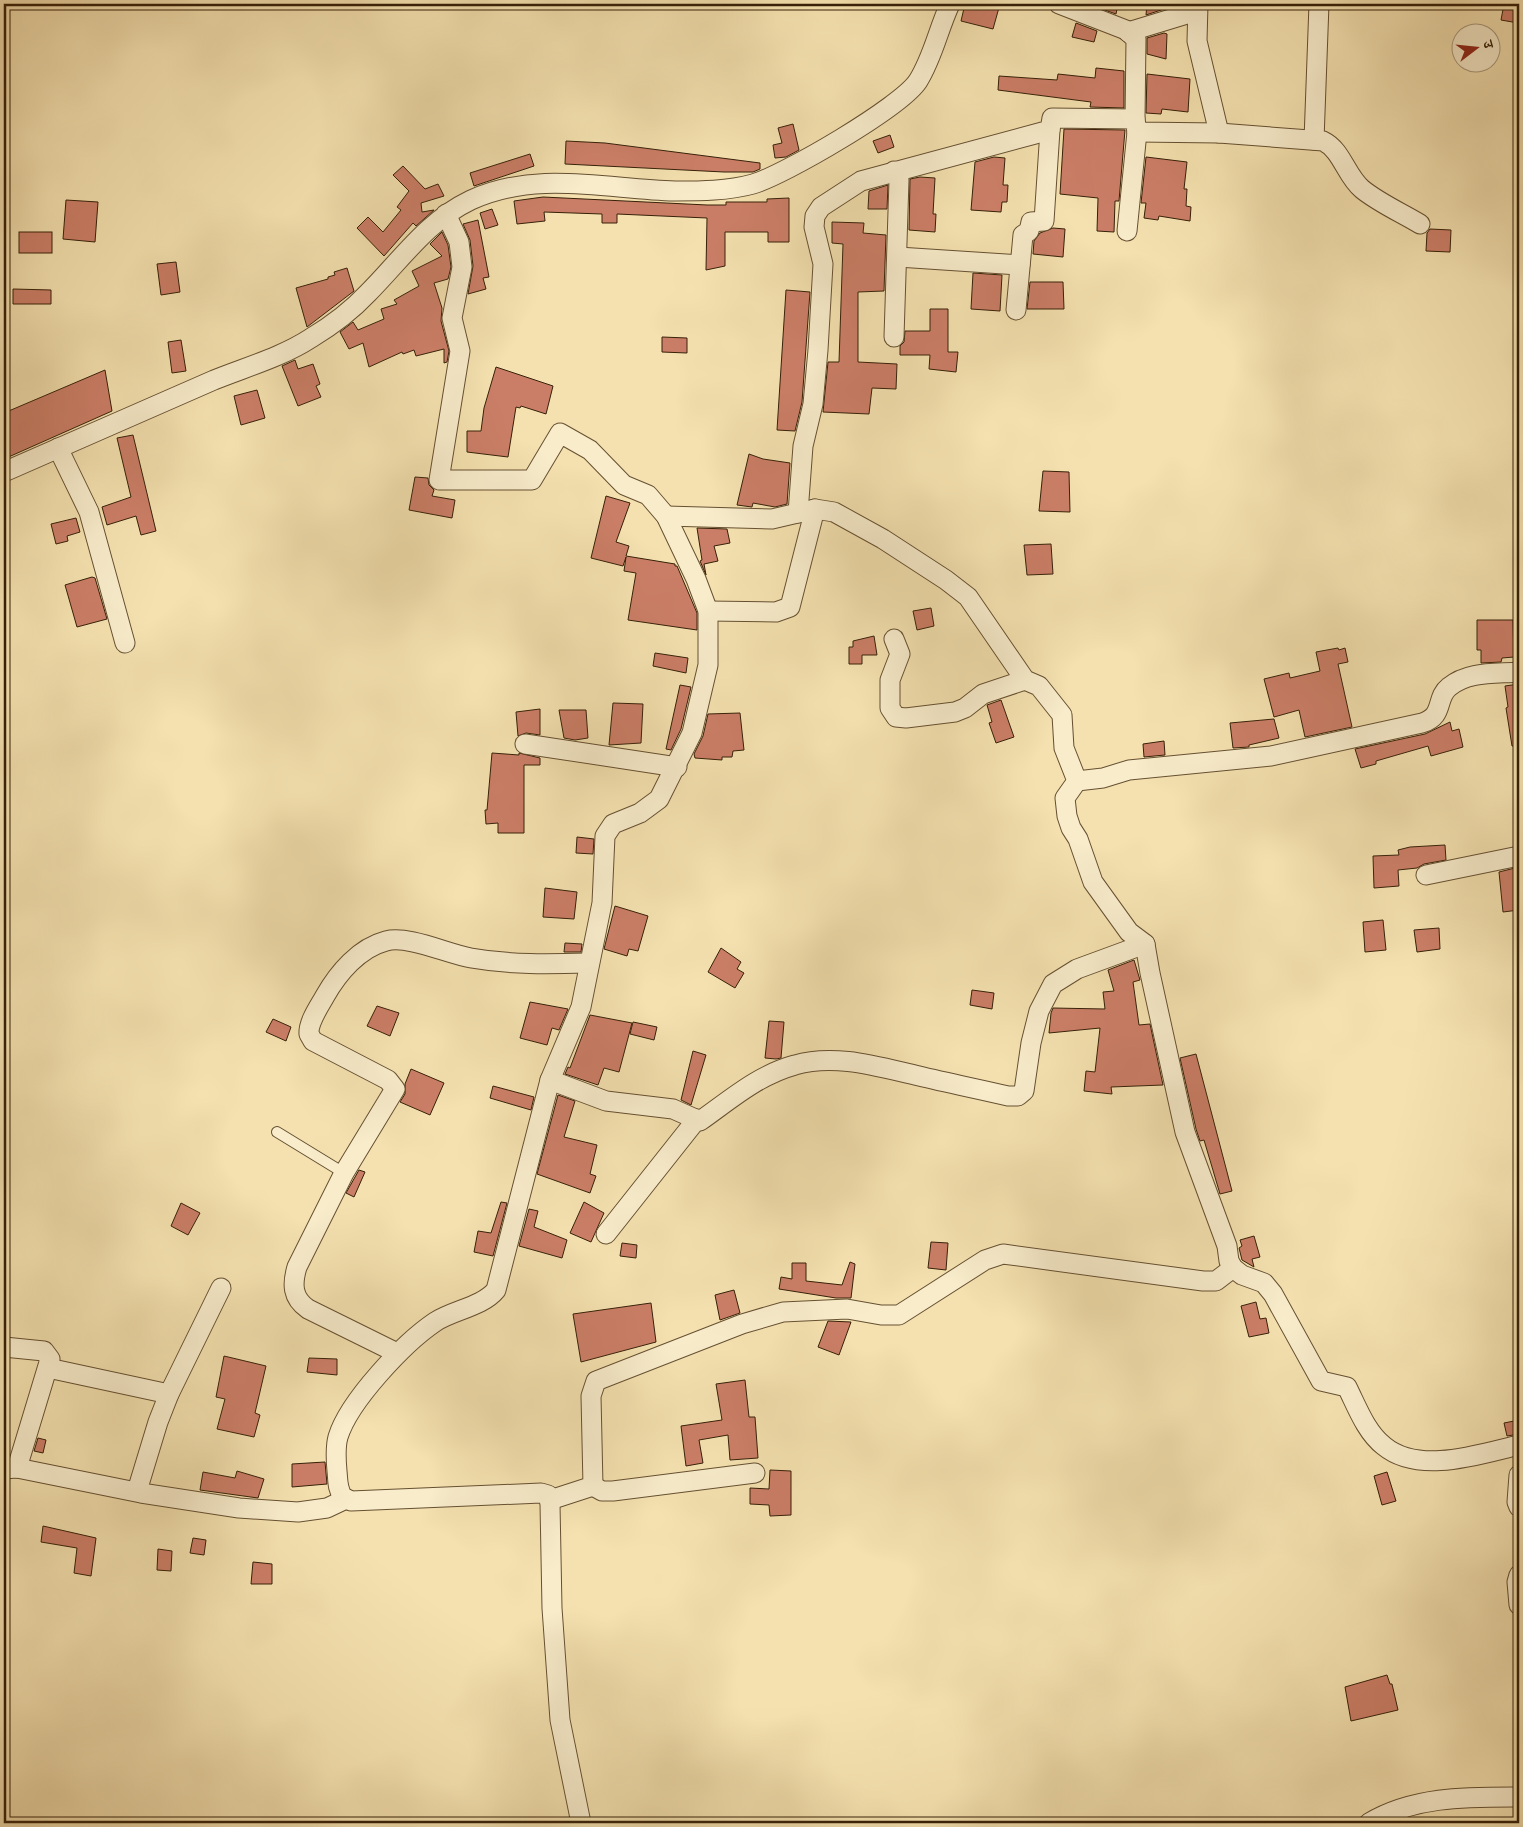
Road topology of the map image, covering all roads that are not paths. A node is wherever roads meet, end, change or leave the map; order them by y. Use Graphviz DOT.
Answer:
graph roads {
  1 [pos="950,4"];
  2 [pos="1319,4"];
  3 [pos="1070,6"];
  4 [pos="1198,8"];
  5 [pos="1128,32"];
  6 [pos="1136,126"];
  7 [pos="1050,130"];
  8 [pos="1219,133"];
  9 [pos="1314,140"];
  10 [pos="894,171"];
  11 [pos="446,214"];
  12 [pos="1420,224"];
  13 [pos="1127,231"];
  14 [pos="898,257"];
  15 [pos="1020,265"];
  16 [pos="1016,310"];
  17 [pos="894,337"];
  18 [pos="58,448"];
  19 [pos="4,472"];
  20 [pos="807,511"];
  21 [pos="666,516"];
  22 [pos="708,612"];
  23 [pos="894,639"];
  24 [pos="125,643"];
  25 [pos="1519,672"];
  26 [pos="1025,680"];
  27 [pos="525,744"];
  28 [pos="677,767"];
  29 [pos="1077,781"];
  30 [pos="1519,856"];
  31 [pos="1426,875"];
  32 [pos="1145,944"];
  33 [pos="589,963"];
  34 [pos="550,1080"];
  35 [pos="697,1119"];
  36 [pos="277,1132"];
  37 [pos="344,1173"];
  38 [pos="606,1234"];
  39 [pos="1233,1268"];
  40 [pos="221,1288"];
  41 [pos="4,1347"];
  42 [pos="397,1353"];
  43 [pos="48,1368"];
  44 [pos="169,1394"];
  45 [pos="1519,1445"];
  46 [pos="10,1469"];
  47 [pos="755,1473"];
  48 [pos="1519,1474"];
  49 [pos="593,1486"];
  50 [pos="136,1491"];
  51 [pos="346,1499"];
  52 [pos="550,1500"];
  53 [pos="1519,1507"];
  54 [pos="1519,1575"];
  55 [pos="1519,1605"];
  56 [pos="1519,1797"];
  57 [pos="580,1823"];
  58 [pos="1369,1823"];
  1 -- 11 [label="street"];
  2 -- 9 [label="street"];
  3 -- 5 [label="street"];
  4 -- 5 [label="street"];
  4 -- 8 [label="street"];
  5 -- 6 [label="street"];
  6 -- 7 [label="street"];
  6 -- 8 [label="street"];
  6 -- 13 [label="street"];
  7 -- 10 [label="street"];
  7 -- 15 [label="street"];
  8 -- 9 [label="street"];
  9 -- 12 [label="street"];
  10 -- 14 [label="street"];
  10 -- 20 [label="street"];
  11 -- 18 [label="street"];
  11 -- 21 [label="street"];
  14 -- 15 [label="street"];
  14 -- 17 [label="street"];
  15 -- 16 [label="street"];
  18 -- 19 [label="street"];
  18 -- 24 [label="street"];
  20 -- 21 [label="street"];
  20 -- 22 [label="street"];
  20 -- 26 [label="street"];
  21 -- 22 [label="street"];
  22 -- 28 [label="street"];
  23 -- 26 [label="street"];
  25 -- 29 [label="street"];
  26 -- 29 [label="street"];
  27 -- 28 [label="street"];
  28 -- 33 [label="street"];
  29 -- 32 [label="street"];
  30 -- 31 [label="street"];
  32 -- 35 [label="street"];
  32 -- 39 [label="street"];
  33 -- 34 [label="street"];
  33 -- 37 [label="street"];
  34 -- 35 [label="street"];
  34 -- 42 [label="street"];
  35 -- 38 [label="street"];
  36 -- 37 [label="lane"];
  37 -- 42 [label="street"];
  39 -- 45 [label="street"];
  39 -- 49 [label="street"];
  40 -- 44 [label="street"];
  41 -- 43 [label="street"];
  42 -- 51 [label="street"];
  43 -- 44 [label="street"];
  43 -- 46 [label="street"];
  44 -- 50 [label="street"];
  46 -- 50 [label="street"];
  47 -- 49 [label="street"];
  48 -- 53 [label="street"];
  49 -- 52 [label="street"];
  50 -- 51 [label="street"];
  51 -- 52 [label="street"];
  52 -- 57 [label="street"];
  54 -- 55 [label="street"];
  56 -- 58 [label="street"];
}
